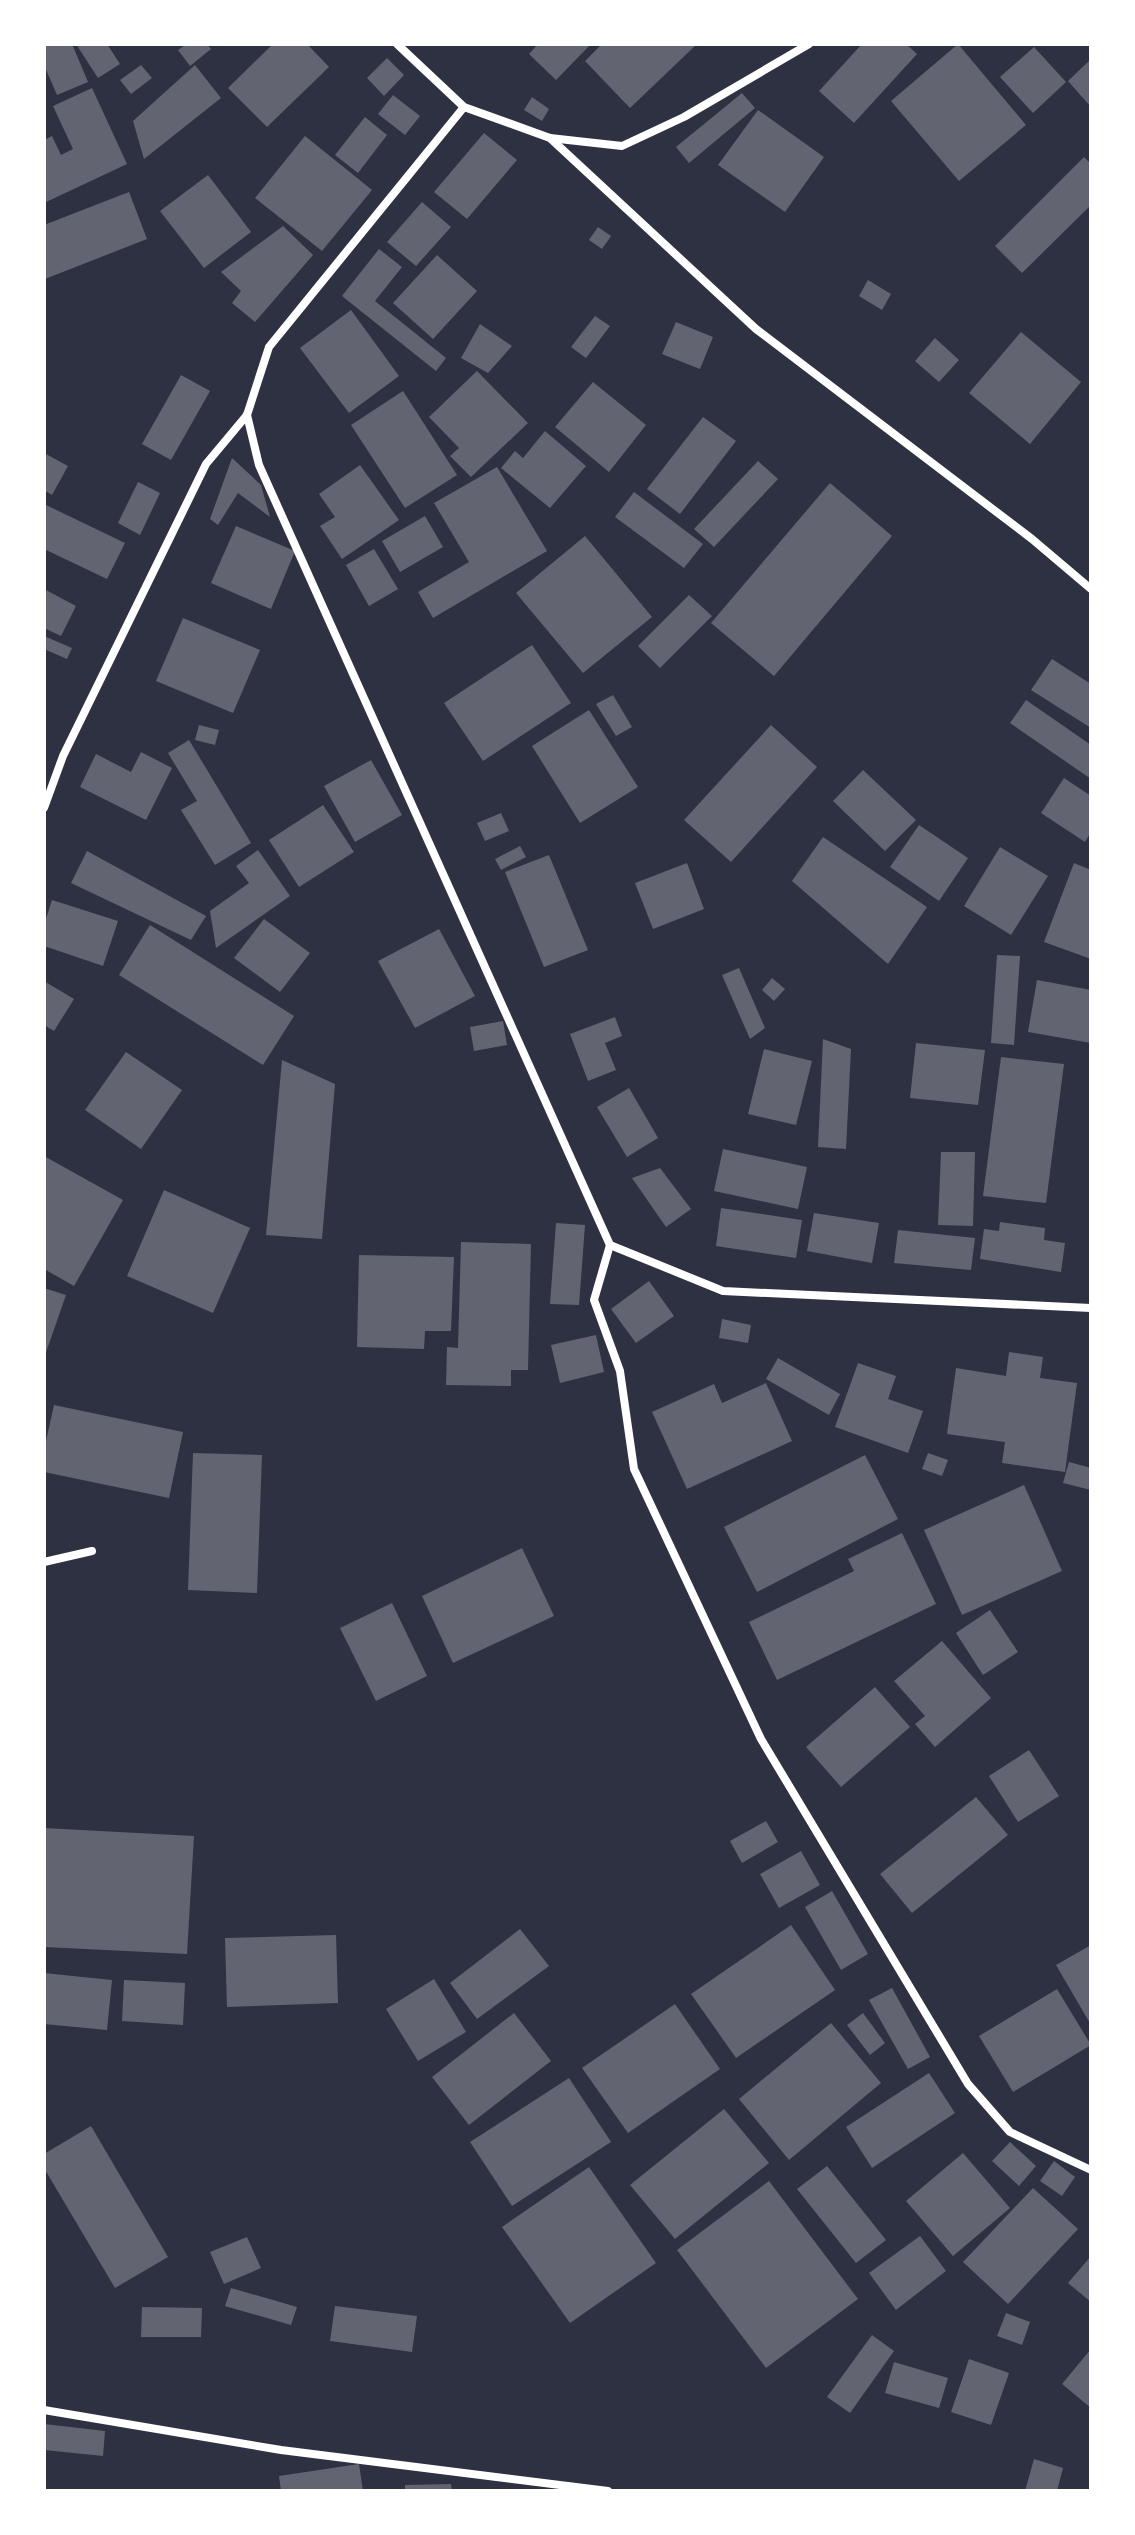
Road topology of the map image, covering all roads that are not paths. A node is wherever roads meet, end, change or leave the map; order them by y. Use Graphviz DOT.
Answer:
graph roads {
  1 [pos="397,44"];
  2 [pos="809,44"];
  3 [pos="464,107"];
  4 [pos="550,138"];
  5 [pos="247,415"];
  6 [pos="1091,589"];
  7 [pos="44,808"];
  8 [pos="610,1245"];
  9 [pos="1091,1308"];
  10 [pos="92,1551"];
  11 [pos="44,1562"];
  12 [pos="1091,2170"];
  13 [pos="44,2410"];
  14 [pos="608,2491"];
  1 -- 3 [label="street"];
  2 -- 4 [label="street"];
  3 -- 4 [label="street"];
  3 -- 5 [label="street"];
  4 -- 6 [label="street"];
  5 -- 7 [label="street"];
  5 -- 8 [label="street"];
  8 -- 9 [label="street"];
  8 -- 12 [label="street"];
  10 -- 11 [label="street"];
  13 -- 14 [label="street"];
}
